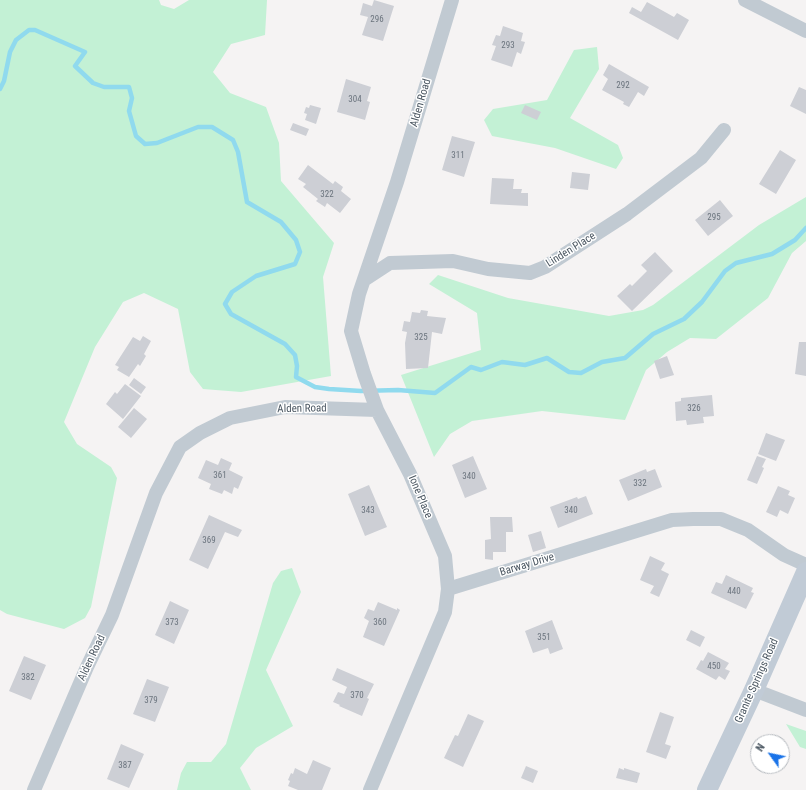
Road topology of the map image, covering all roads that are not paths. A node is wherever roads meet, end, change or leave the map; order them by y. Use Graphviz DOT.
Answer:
graph roads {
  1 [pos="452,0"];
  2 [pos="745,0"];
  3 [pos="806,31"];
  4 [pos="724,130"];
  5 [pos="364,280"];
  6 [pos="377,410"];
  7 [pos="806,565"];
  8 [pos="806,572"];
  9 [pos="448,589"];
  10 [pos="754,690"];
  11 [pos="806,710"];
  12 [pos="34,790"];
  13 [pos="370,790"];
  14 [pos="707,790"];
  1 -- 5 [label="street, Alden Road"];
  2 -- 3 [label="street"];
  4 -- 5 [label="street, Linden Place"];
  5 -- 6 [label="street, Alden Road"];
  6 -- 9 [label="street, Ione Place"];
  6 -- 12 [label="street, Alden Road"];
  7 -- 9 [label="street, Barway Drive"];
  8 -- 10 [label="street, Granite Springs Road"];
  9 -- 13 [label="street"];
  10 -- 11 [label="street"];
  10 -- 14 [label="street, Granite Springs Road"];
}
